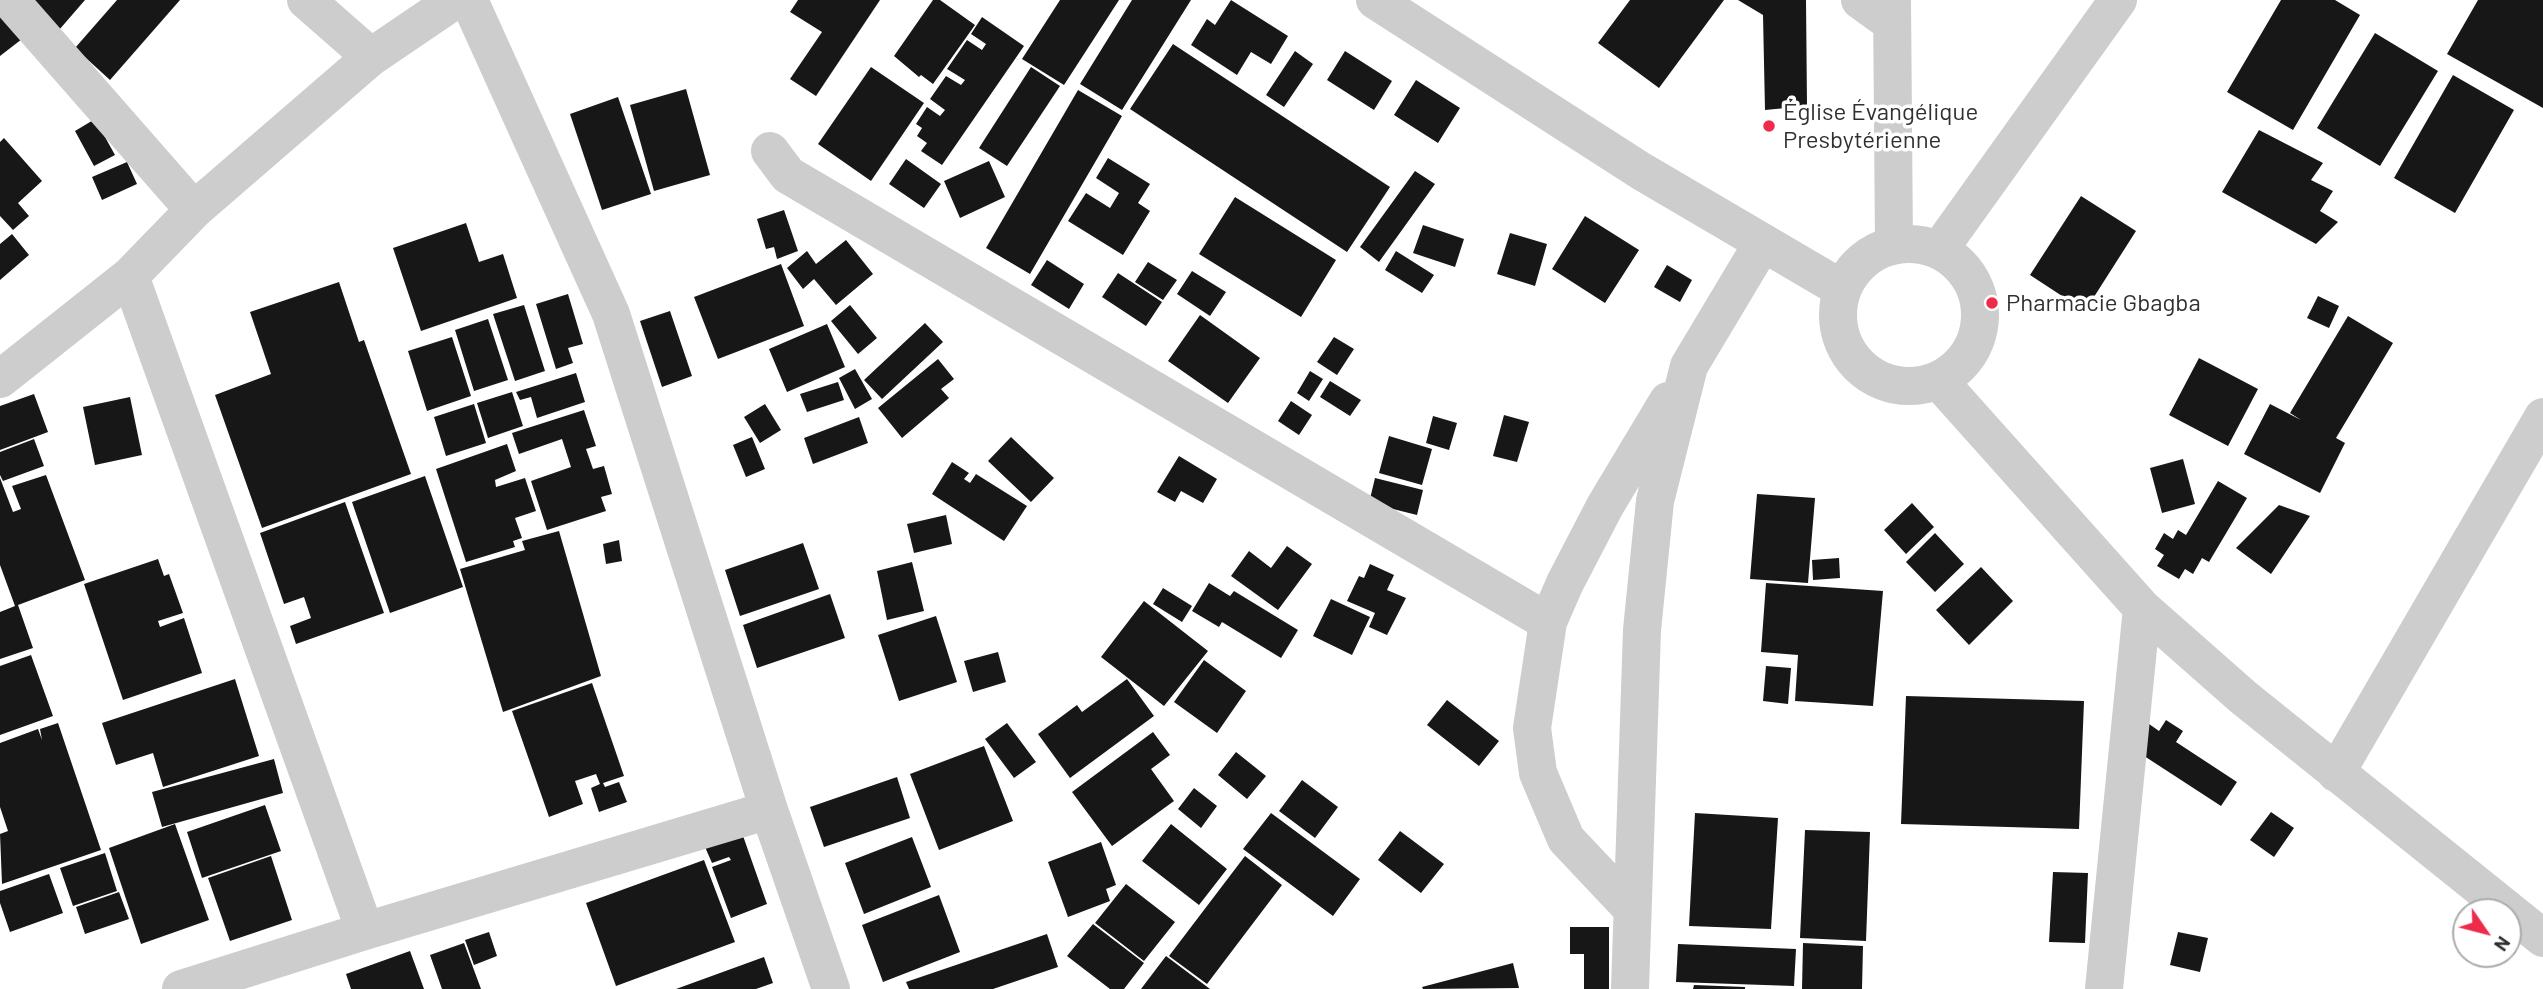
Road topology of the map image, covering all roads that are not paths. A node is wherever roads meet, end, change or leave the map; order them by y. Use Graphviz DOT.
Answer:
graph roads {
  1 [pos="10,0"];
  2 [pos="306,0"];
  3 [pos="455,0"];
  4 [pos="469,0"];
  5 [pos="1375,0"];
  6 [pos="1860,0"];
  7 [pos="2118,0"];
  8 [pos="1892,12"];
  9 [pos="371,57"];
  10 [pos="770,151"];
  11 [pos="194,210"];
  12 [pos="1762,244"];
  13 [pos="1894,245"];
  14 [pos="1939,250"];
  15 [pos="130,276"];
  16 [pos="1842,289"];
  17 [pos="1689,366"];
  18 [pos="0,379"];
  19 [pos="1939,381"];
  20 [pos="2543,417"];
  21 [pos="2142,608"];
  22 [pos="1548,622"];
  23 [pos="2336,773"];
  24 [pos="769,810"];
  25 [pos="1632,909"];
  26 [pos="365,931"];
  27 [pos="2543,938"];
  28 [pos="181,989"];
  29 [pos="831,989"];
  30 [pos="1630,989"];
  31 [pos="2104,989"];
  1 -- 11 [label="street"];
  2 -- 9 [label="street"];
  3 -- 9 [label="street"];
  4 -- 24 [label="street"];
  5 -- 12 [label="street"];
  6 -- 8 [label="street"];
  7 -- 14 [label="street"];
  8 -- 13 [label="street"];
  9 -- 11 [label="street"];
  10 -- 22 [label="street"];
  11 -- 15 [label="street"];
  12 -- 16 [label="street"];
  12 -- 17 [label="street"];
  13 -- 14 [label="street"];
  13 -- 16 [label="street"];
  14 -- 19 [label="street"];
  15 -- 18 [label="street"];
  15 -- 26 [label="street"];
  16 -- 19 [label="street"];
  17 -- 22 [label="street"];
  17 -- 25 [label="street"];
  19 -- 21 [label="street"];
  20 -- 23 [label="street"];
  21 -- 23 [label="street"];
  21 -- 31 [label="street"];
  22 -- 25 [label="street"];
  23 -- 27 [label="street"];
  24 -- 26 [label="street"];
  24 -- 29 [label="street"];
  25 -- 30 [label="street"];
  26 -- 28 [label="street"];
}
